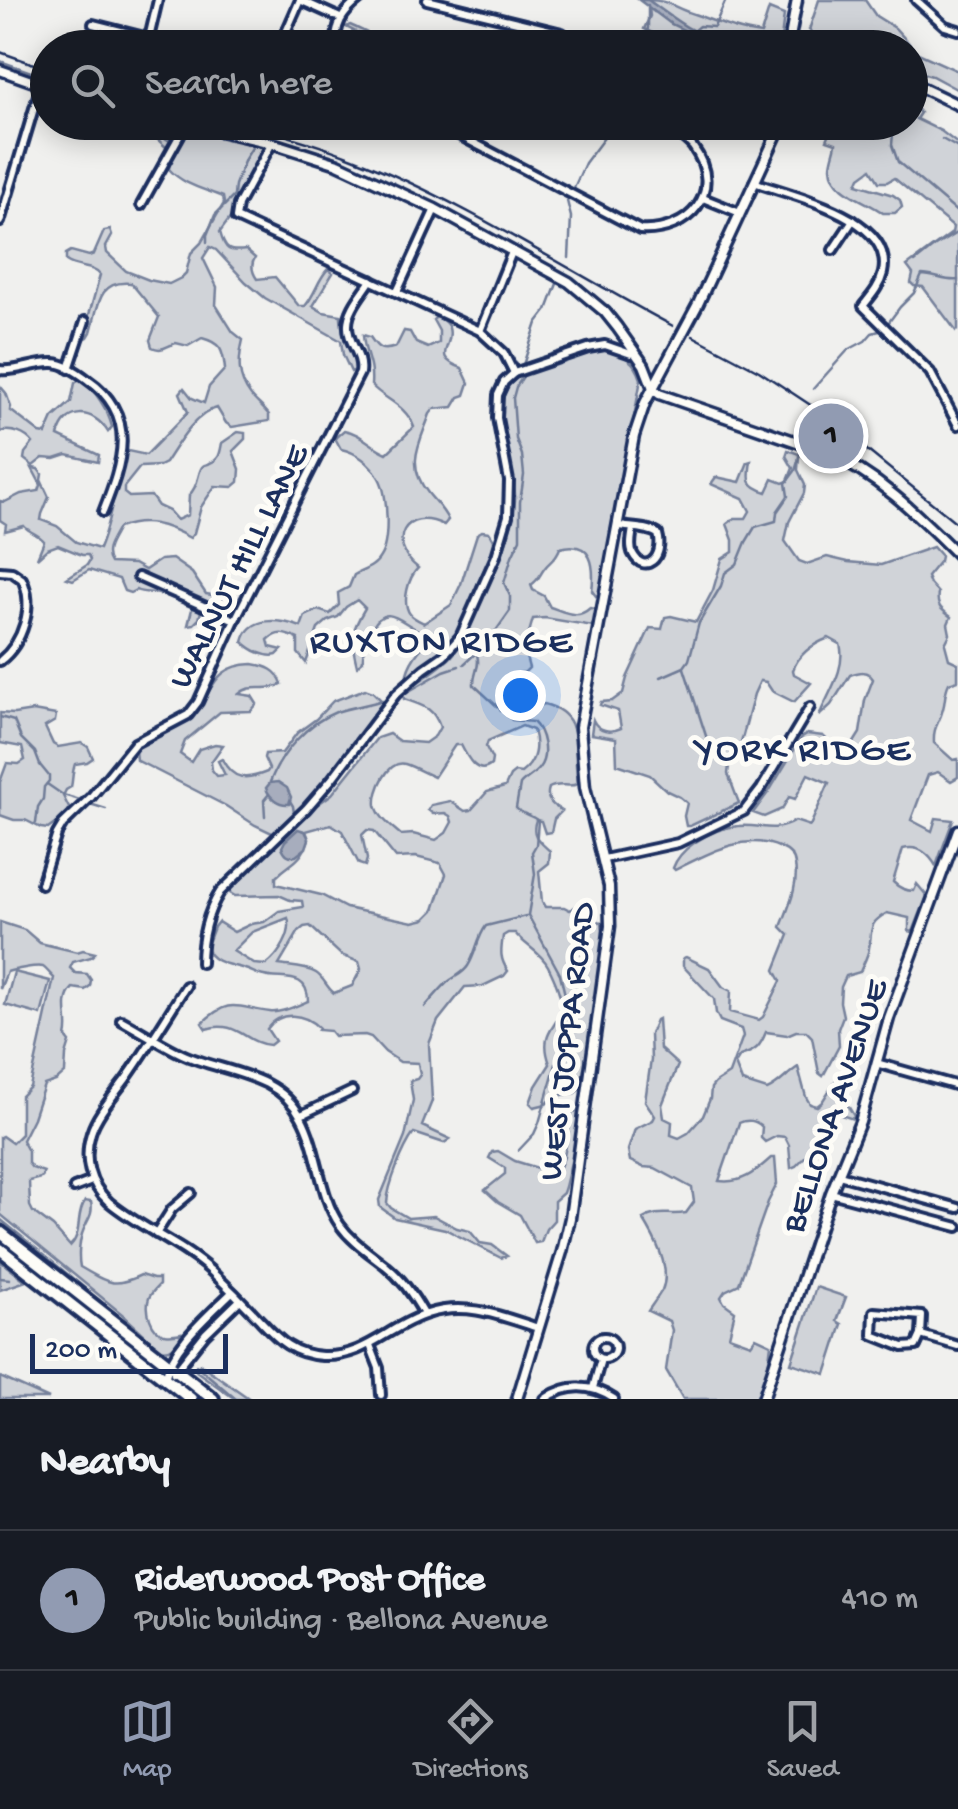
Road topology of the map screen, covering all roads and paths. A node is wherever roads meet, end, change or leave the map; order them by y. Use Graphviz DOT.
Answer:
graph roads {
  1 [pos="158,0"];
  2 [pos="300,0"];
  3 [pos="359,0"];
  4 [pos="426,0"];
  5 [pos="797,0"];
  6 [pos="916,0"];
  7 [pos="340,18"];
  8 [pos="93,24"];
  9 [pos="117,30"];
  10 [pos="150,30"];
  11 [pos="287,30"];
  12 [pos="337,30"];
  13 [pos="550,30"];
  14 [pos="791,30"];
  15 [pos="958,30"];
  16 [pos="0,70"];
  17 [pos="30,81"];
  18 [pos="928,91"];
  19 [pos="958,105"];
  20 [pos="30,127"];
  21 [pos="174,140"];
  22 [pos="259,140"];
  23 [pos="468,140"];
  24 [pos="684,140"];
  25 [pos="772,140"];
  26 [pos="272,143"];
  27 [pos="754,182"];
  28 [pos="703,198"];
  29 [pos="141,206"];
  30 [pos="2,209"];
  31 [pos="434,209"];
  32 [pos="740,214"];
  33 [pos="853,220"];
  34 [pos="0,222"];
  35 [pos="833,250"];
  36 [pos="512,252"];
  37 [pos="370,280"];
  38 [pos="397,292"];
  39 [pos="85,321"];
  40 [pos="480,331"];
  41 [pos="635,352"];
  42 [pos="69,369"];
  43 [pos="0,370"];
  44 [pos="514,373"];
  45 [pos="653,388"];
  46 [pos="958,426"];
  47 [pos="103,512"];
  48 [pos="619,526"];
  49 [pos="634,528"];
  50 [pos="958,555"];
  51 [pos="0,571"];
  52 [pos="138,578"];
  53 [pos="235,620"];
  54 [pos="0,661"];
  55 [pos="810,707"];
  56 [pos="958,830"];
  57 [pos="604,858"];
  58 [pos="40,884"];
  59 [pos="201,962"];
  60 [pos="186,986"];
  61 [pos="121,1020"];
  62 [pos="154,1038"];
  63 [pos="876,1063"];
  64 [pos="958,1086"];
  65 [pos="352,1092"];
  66 [pos="301,1115"];
  67 [pos="838,1174"];
  68 [pos="92,1180"];
  69 [pos="74,1188"];
  70 [pos="190,1193"];
  71 [pos="831,1193"];
  72 [pos="958,1208"];
  73 [pos="958,1227"];
  74 [pos="0,1232"];
  75 [pos="156,1234"];
  76 [pos="0,1249"];
  77 [pos="232,1292"];
  78 [pos="240,1300"];
  79 [pos="424,1314"];
  80 [pos="538,1328"];
  81 [pos="921,1335"];
  82 [pos="370,1345"];
  83 [pos="958,1346"];
  84 [pos="602,1359"];
  85 [pos="172,1368"];
  86 [pos="165,1379"];
  87 [pos="593,1388"];
  88 [pos="380,1395"];
  89 [pos="191,1399"];
  90 [pos="213,1399"];
  91 [pos="516,1399"];
  92 [pos="546,1399"];
  93 [pos="614,1399"];
  94 [pos="763,1399"];
  1 -- 10 [label="street"];
  2 -- 7 [label="street"];
  2 -- 11 [label="street"];
  3 -- 7 [label="street"];
  4 -- 13 [label="street"];
  5 -- 14 [label="street"];
  6 -- 15 [label="street"];
  7 -- 12 [label="street"];
  8 -- 9 [label="street"];
  16 -- 17 [label="street"];
  18 -- 19 [label="street"];
  20 -- 30 [label="street"];
  21 -- 29 [label="street"];
  22 -- 26 [label="street"];
  23 -- 28 [label="street"];
  24 -- 28 [label="street"];
  25 -- 27 [label="street, WEST JOPPA ROAD"];
  26 -- 31 [label="street"];
  26 -- 37 [label="street"];
  27 -- 32 [label="street, WEST JOPPA ROAD"];
  27 -- 33 [label="street"];
  28 -- 32 [label="street"];
  30 -- 34 [label="street"];
  31 -- 36 [label="street"];
  31 -- 38 [label="street"];
  32 -- 45 [label="street, WEST JOPPA ROAD"];
  33 -- 35 [label="street"];
  33 -- 46 [label="street"];
  36 -- 40 [label="street"];
  36 -- 41 [label="street"];
  37 -- 38 [label="street"];
  37 -- 53 [label="street, WALNUT HILL LANE"];
  38 -- 40 [label="street"];
  39 -- 42 [label="street"];
  40 -- 44 [label="street"];
  41 -- 44 [label="street"];
  41 -- 45 [label="street"];
  42 -- 43 [label="street"];
  42 -- 47 [label="street"];
  44 -- 59 [label="street"];
  45 -- 48 [label="street, WEST JOPPA ROAD"];
  45 -- 50 [label="street"];
  48 -- 49 [label="street"];
  48 -- 57 [label="street, WEST JOPPA ROAD"];
  49 -- 49 [label="street"];
  51 -- 54 [label="street"];
  52 -- 53 [label="street"];
  53 -- 58 [label="street, WALNUT HILL LANE"];
  55 -- 57 [label="street"];
  56 -- 63 [label="street, BELLONA AVENUE"];
  57 -- 80 [label="street, WEST JOPPA ROAD"];
  60 -- 62 [label="street"];
  61 -- 62 [label="street"];
  62 -- 66 [label="street"];
  62 -- 68 [label="street"];
  63 -- 64 [label="street"];
  63 -- 67 [label="street, BELLONA AVENUE"];
  65 -- 66 [label="street"];
  66 -- 79 [label="street"];
  67 -- 71 [label="street, BELLONA AVENUE"];
  67 -- 72 [label="street"];
  68 -- 69 [label="street"];
  68 -- 75 [label="street"];
  70 -- 75 [label="street"];
  71 -- 73 [label="street"];
  71 -- 94 [label="street, BELLONA AVENUE"];
  74 -- 85 [label="main road"];
  75 -- 77 [label="street"];
  76 -- 86 [label="main road"];
  77 -- 78 [label="street"];
  77 -- 85 [label="street"];
  78 -- 82 [label="street"];
  78 -- 85 [label="street"];
  79 -- 80 [label="street"];
  79 -- 82 [label="street"];
  80 -- 91 [label="street, WEST JOPPA ROAD"];
  81 -- 81 [label="street"];
  81 -- 83 [label="street"];
  82 -- 88 [label="street"];
  84 -- 87 [label="street"];
  85 -- 86 [label="street"];
  85 -- 90 [label="main road"];
  86 -- 89 [label="main road"];
  87 -- 92 [label="street"];
  87 -- 93 [label="street"];
}
